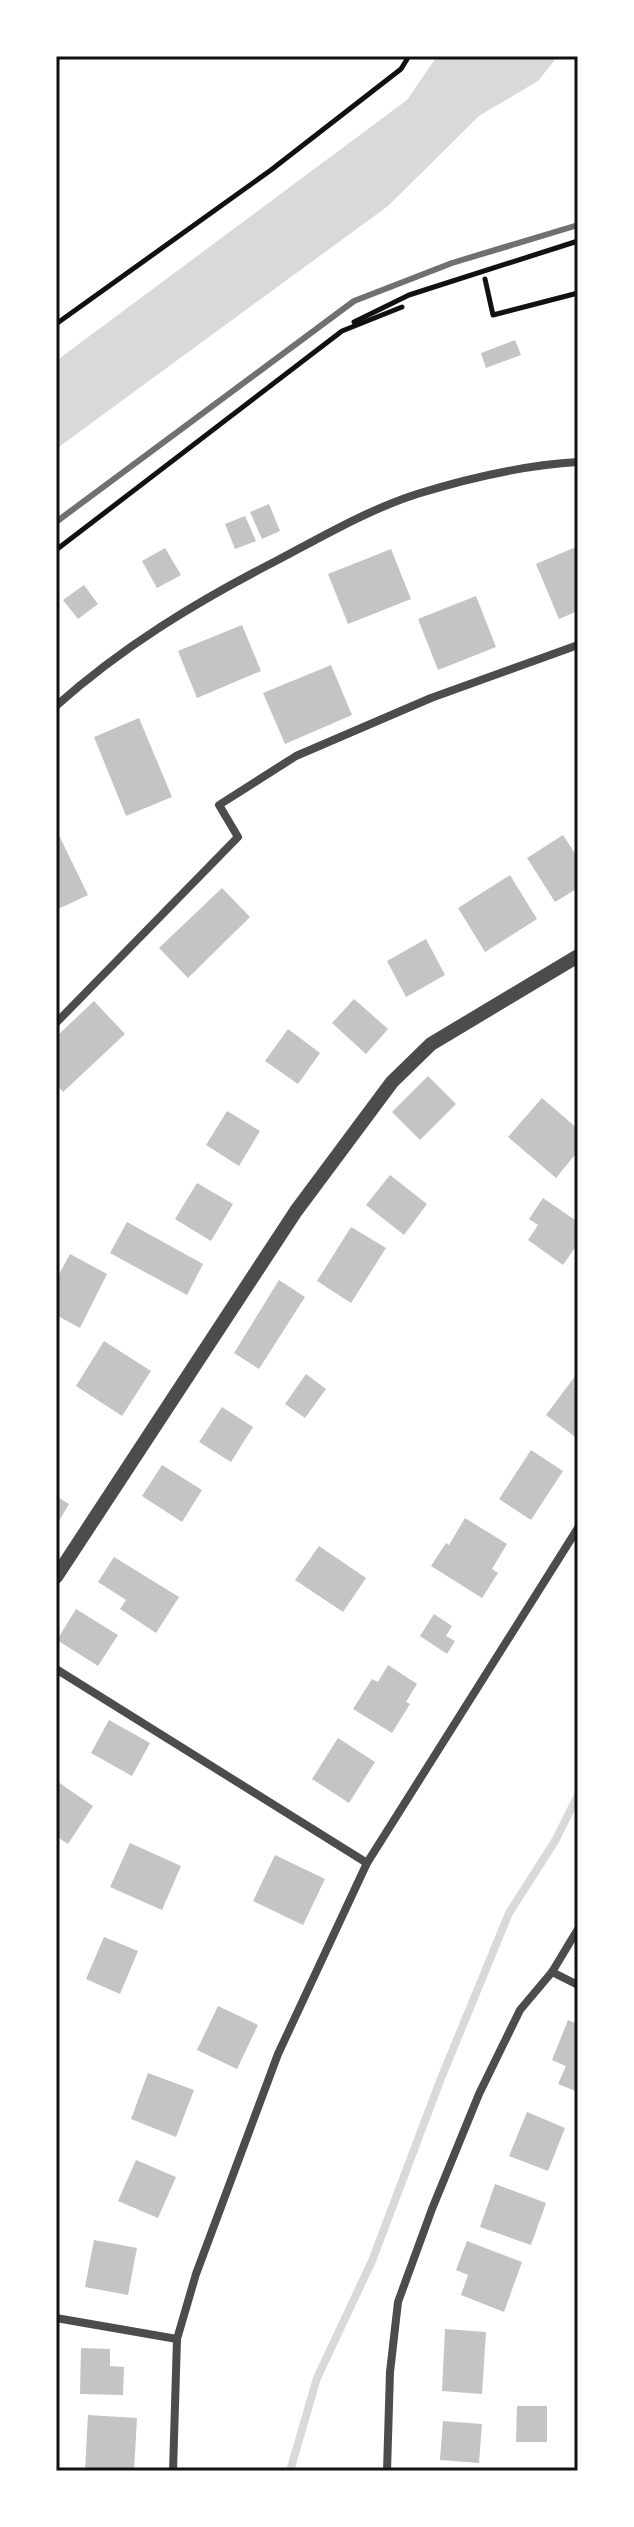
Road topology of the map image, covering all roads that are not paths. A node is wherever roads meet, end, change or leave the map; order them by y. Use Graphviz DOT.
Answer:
graph roads {
  1 [pos="578,462"];
  2 [pos="578,645"];
  3 [pos="56,706"];
  4 [pos="578,956"];
  5 [pos="56,1023"];
  6 [pos="578,1528"];
  7 [pos="56,1577"];
  8 [pos="56,1669"];
  9 [pos="367,1863"];
  10 [pos="578,1929"];
  11 [pos="552,1972"];
  12 [pos="578,1985"];
  13 [pos="56,2318"];
  14 [pos="177,2339"];
  15 [pos="173,2471"];
  16 [pos="387,2471"];
  1 -- 3 [label="street"];
  2 -- 5 [label="street"];
  4 -- 7 [label="street"];
  6 -- 9 [label="street"];
  8 -- 9 [label="street"];
  9 -- 14 [label="street"];
  10 -- 11 [label="street"];
  11 -- 12 [label="street"];
  11 -- 16 [label="street"];
  13 -- 14 [label="street"];
  14 -- 15 [label="street"];
}
